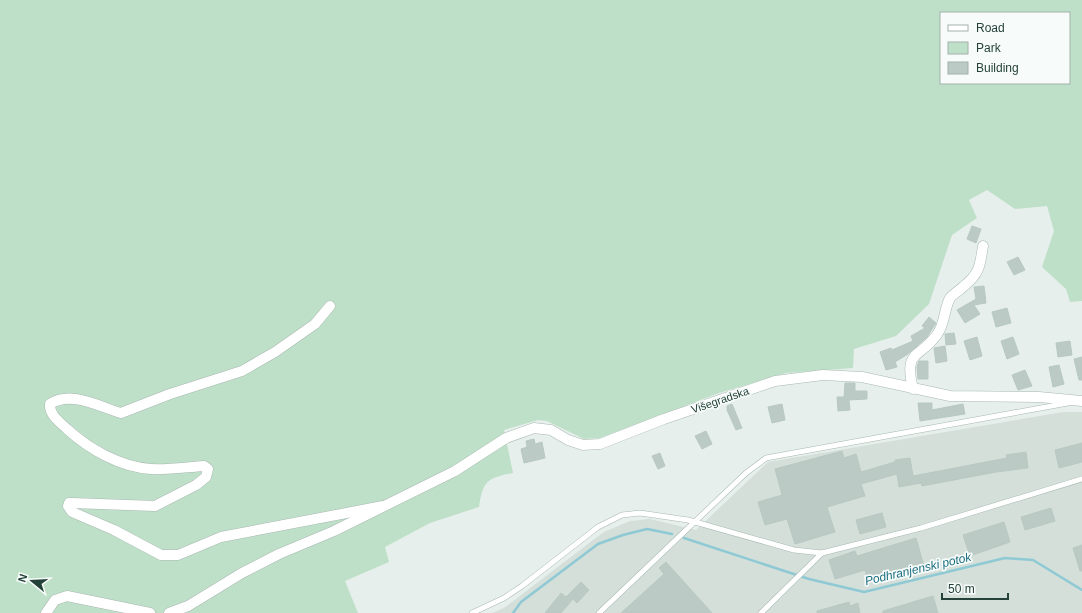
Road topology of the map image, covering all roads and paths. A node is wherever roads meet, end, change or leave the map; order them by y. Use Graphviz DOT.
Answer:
graph roads {
  1 [pos="983,246"];
  2 [pos="330,306"];
  3 [pos="913,389"];
  4 [pos="1081,401"];
  5 [pos="1082,479"];
  6 [pos="383,506"];
  7 [pos="695,522"];
  8 [pos="822,553"];
  9 [pos="46,613"];
  10 [pos="150,613"];
  11 [pos="170,613"];
  12 [pos="472,613"];
  13 [pos="599,613"];
  14 [pos="761,613"];
  1 -- 3 [label="street"];
  2 -- 6 [label="street"];
  3 -- 4 [label="street, Višegradska"];
  3 -- 6 [label="street, Višegradska"];
  4 -- 7 [label="lane"];
  5 -- 8 [label="lane"];
  6 -- 11 [label="street"];
  7 -- 8 [label="lane"];
  7 -- 12 [label="lane"];
  7 -- 13 [label="lane"];
  8 -- 14 [label="lane"];
  9 -- 10 [label="street"];
}
